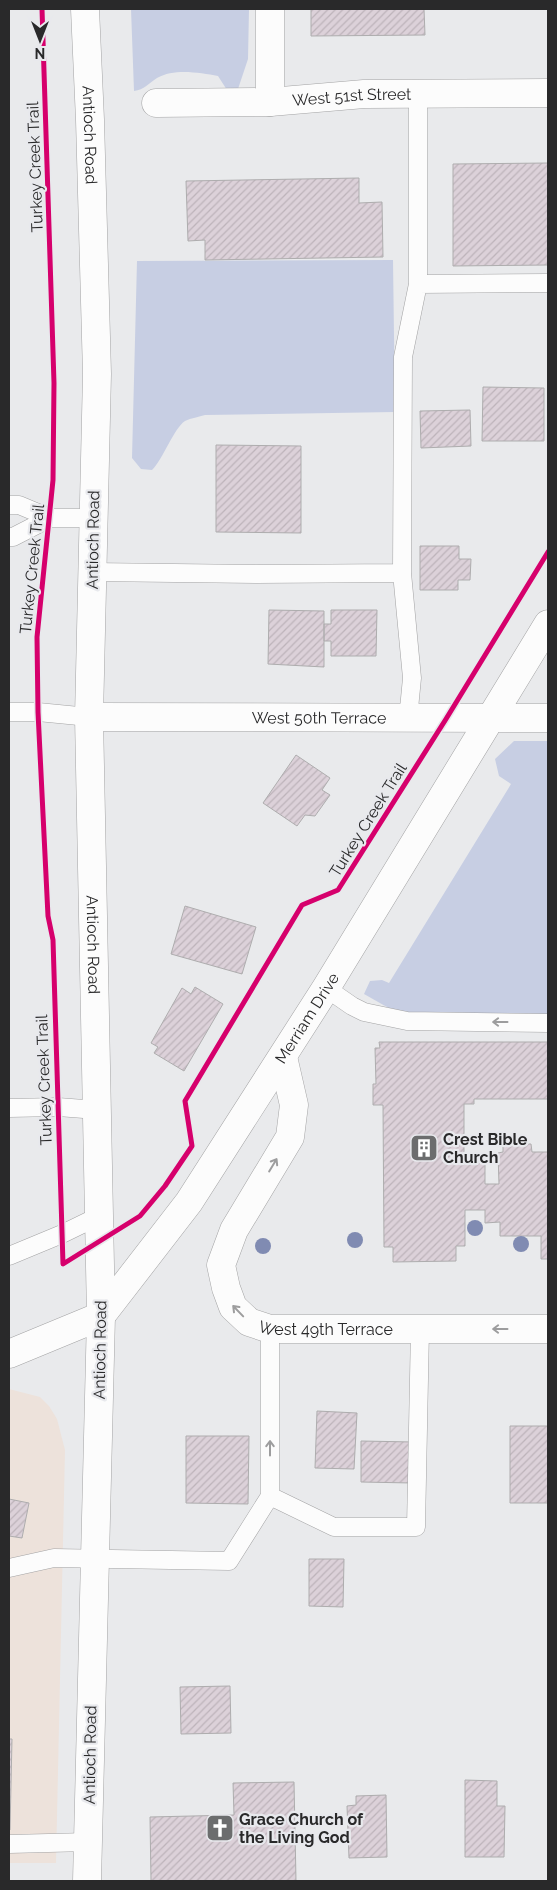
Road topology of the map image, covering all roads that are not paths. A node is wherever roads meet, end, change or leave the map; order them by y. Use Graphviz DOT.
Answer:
graph roads {
  1 [pos="85,9"];
  2 [pos="270,9"];
  3 [pos="548,93"];
  4 [pos="418,94"];
  5 [pos="270,102"];
  6 [pos="156,103"];
  7 [pos="548,283"];
  8 [pos="418,284"];
  9 [pos="9,505"];
  10 [pos="50,518"];
  11 [pos="94,518"];
  12 [pos="9,537"];
  13 [pos="92,572"];
  14 [pos="402,573"];
  15 [pos="548,624"];
  16 [pos="9,712"];
  17 [pos="89,716"];
  18 [pos="408,718"];
  19 [pos="492,718"];
  20 [pos="548,718"];
  21 [pos="326,988"];
  22 [pos="548,1023"];
  23 [pos="282,1057"];
  24 [pos="9,1108"];
  25 [pos="97,1110"];
  26 [pos="99,1216"];
  27 [pos="9,1256"];
  28 [pos="101,1316"];
  29 [pos="270,1329"];
  30 [pos="420,1329"];
  31 [pos="548,1329"];
  32 [pos="9,1354"];
  33 [pos="270,1496"];
  34 [pos="95,1560"];
  35 [pos="9,1568"];
  36 [pos="88,1842"];
  37 [pos="9,1844"];
  38 [pos="87,1881"];
  1 -- 11 [label="main road, Antioch Road"];
  2 -- 5 [label="main road"];
  3 -- 4 [label="main road, West 51st Street"];
  4 -- 5 [label="main road, West 51st Street"];
  4 -- 8 [label="lane"];
  5 -- 6 [label="main road, West 51st Street"];
  7 -- 8 [label="lane"];
  8 -- 14 [label="lane"];
  9 -- 10 [label="lane"];
  10 -- 11 [label="lane"];
  10 -- 12 [label="lane"];
  11 -- 13 [label="main road, Antioch Road"];
  13 -- 14 [label="lane"];
  13 -- 17 [label="main road, Antioch Road"];
  14 -- 18 [label="lane"];
  15 -- 19 [label="main road, Merriam Drive"];
  16 -- 17 [label="lane"];
  17 -- 18 [label="main road, West 50th Terrace"];
  17 -- 25 [label="main road, Antioch Road"];
  18 -- 19 [label="main road, West 50th Terrace"];
  19 -- 20 [label="main road, West 50th Terrace"];
  19 -- 21 [label="main road, Merriam Drive"];
  22 -- 21 [label="lane, one-way"];
  21 -- 23 [label="main road, Merriam Drive"];
  23 -- 28 [label="main road, Merriam Drive"];
  29 -- 23 [label="main road, West 49th Terrace, one-way"];
  24 -- 25 [label="lane"];
  25 -- 26 [label="main road, Antioch Road"];
  26 -- 27 [label="lane"];
  26 -- 28 [label="main road, Antioch Road"];
  28 -- 32 [label="main road, Merriam Drive"];
  28 -- 34 [label="main road, Antioch Road"];
  29 -- 30 [label="main road, West 49th Terrace"];
  33 -- 29 [label="lane, one-way"];
  31 -- 30 [label="main road, West 49th Terrace, one-way"];
  30 -- 33 [label="lane"];
  33 -- 34 [label="lane"];
  34 -- 35 [label="lane"];
  34 -- 36 [label="main road, Antioch Road"];
  36 -- 37 [label="lane"];
  36 -- 38 [label="main road, Antioch Road"];
}
